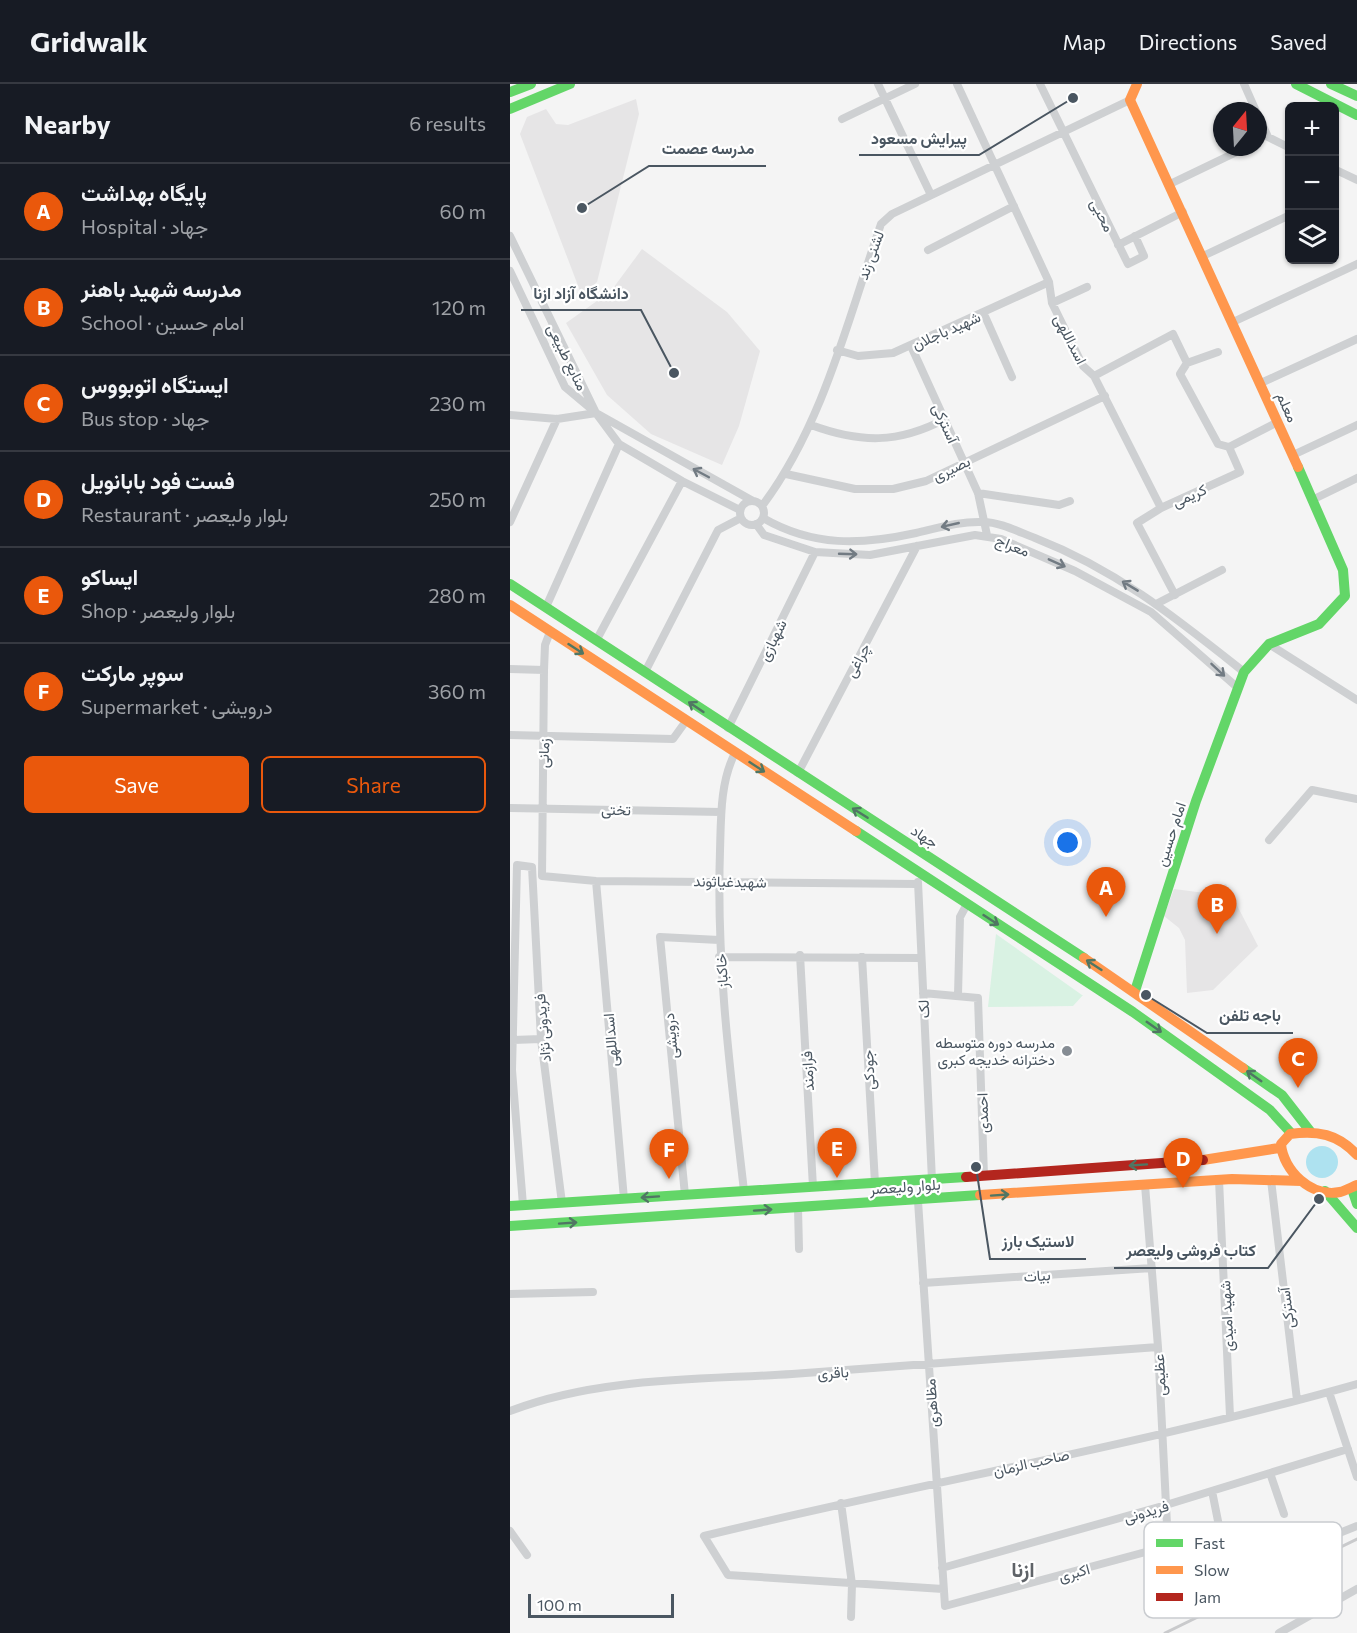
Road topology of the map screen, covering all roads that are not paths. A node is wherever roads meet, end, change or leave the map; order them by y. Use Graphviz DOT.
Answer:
graph roads {
  1 [pos="531,84"];
  2 [pos="570,84"];
  3 [pos="878,84"];
  4 [pos="915,84"];
  5 [pos="957,84"];
  6 [pos="1040,84"];
  7 [pos="1137,84"];
  8 [pos="1244,84"];
  9 [pos="1296,84"];
  10 [pos="1331,84"];
  11 [pos="510,92"];
  12 [pos="1357,96"];
  13 [pos="885,99"];
  14 [pos="1130,100"];
  15 [pos="1252,102"];
  16 [pos="510,109"];
  17 [pos="1357,115"];
  18 [pos="842,119"];
  19 [pos="1061,131"];
  20 [pos="1268,137"];
  21 [pos="1285,146"];
  22 [pos="1228,156"];
  23 [pos="995,163"];
  24 [pos="1339,172"];
  25 [pos="1357,180"];
  26 [pos="1170,184"];
  27 [pos="931,195"];
  28 [pos="1014,206"];
  29 [pos="1183,212"];
  30 [pos="1285,217"];
  31 [pos="510,236"];
  32 [pos="1135,236"];
  33 [pos="1118,245"];
  34 [pos="928,250"];
  35 [pos="1203,256"];
  36 [pos="1357,264"];
  37 [pos="510,271"];
  38 [pos="1049,282"];
  39 [pos="1087,286"];
  40 [pos="1052,303"];
  41 [pos="984,314"];
  42 [pos="1233,322"];
  43 [pos="1357,339"];
  44 [pos="911,346"];
  45 [pos="837,350"];
  46 [pos="1218,352"];
  47 [pos="1187,363"];
  48 [pos="1094,376"];
  49 [pos="1012,377"];
  50 [pos="1261,383"];
  51 [pos="1105,396"];
  52 [pos="596,413"];
  53 [pos="511,418"];
  54 [pos="557,419"];
  55 [pos="945,419"];
  56 [pos="1278,422"];
  57 [pos="811,425"];
  58 [pos="1357,425"];
  59 [pos="619,444"];
  60 [pos="1229,447"];
  61 [pos="1293,455"];
  62 [pos="963,461"];
  63 [pos="786,474"];
  64 [pos="1357,478"];
  65 [pos="682,481"];
  66 [pos="978,493"];
  67 [pos="1312,500"];
  68 [pos="753,501"];
  69 [pos="1070,501"];
  70 [pos="762,506"];
  71 [pos="1161,508"];
  72 [pos="741,514"];
  73 [pos="760,521"];
  74 [pos="510,522"];
  75 [pos="985,522"];
  76 [pos="987,535"];
  77 [pos="917,546"];
  78 [pos="815,552"];
  79 [pos="1222,570"];
  80 [pos="510,584"];
  81 [pos="1175,594"];
  82 [pos="1158,603"];
  83 [pos="510,606"];
  84 [pos="546,607"];
  85 [pos="550,632"];
  86 [pos="596,641"];
  87 [pos="1269,644"];
  88 [pos="510,669"];
  89 [pos="543,670"];
  90 [pos="645,672"];
  91 [pos="1244,672"];
  92 [pos="1238,688"];
  93 [pos="1357,700"];
  94 [pos="686,721"];
  95 [pos="728,728"];
  96 [pos="510,735"];
  97 [pos="544,735"];
  98 [pos="735,753"];
  99 [pos="798,773"];
  100 [pos="1357,799"];
  101 [pos="510,808"];
  102 [pos="541,808"];
  103 [pos="721,812"];
  104 [pos="880,825"];
  105 [pos="870,840"];
  106 [pos="1269,840"];
  107 [pos="542,876"];
  108 [pos="920,880"];
  109 [pos="596,881"];
  110 [pos="719,881"];
  111 [pos="967,904"];
  112 [pos="1027,921"];
  113 [pos="1015,936"];
  114 [pos="719,940"];
  115 [pos="800,955"];
  116 [pos="719,957"];
  117 [pos="862,957"];
  118 [pos="921,958"];
  119 [pos="1135,991"];
  120 [pos="923,993"];
  121 [pos="958,995"];
  122 [pos="541,1039"];
  123 [pos="513,1040"];
  124 [pos="1282,1095"];
  125 [pos="1270,1110"];
  126 [pos="1310,1131"];
  127 [pos="1291,1133"];
  128 [pos="1346,1143"];
  129 [pos="1357,1147"];
  130 [pos="1279,1148"];
  131 [pos="1357,1155"];
  132 [pos="1229,1158"];
  133 [pos="984,1176"];
  134 [pos="1232,1179"];
  135 [pos="932,1180"];
  136 [pos="1219,1180"];
  137 [pos="1271,1180"];
  138 [pos="1301,1181"];
  139 [pos="875,1183"];
  140 [pos="1145,1185"];
  141 [pos="813,1187"];
  142 [pos="1354,1187"];
  143 [pos="796,1188"];
  144 [pos="744,1191"];
  145 [pos="1325,1191"];
  146 [pos="685,1195"];
  147 [pos="624,1199"];
  148 [pos="918,1201"];
  149 [pos="562,1203"];
  150 [pos="1357,1204"];
  151 [pos="523,1205"];
  152 [pos="510,1206"];
  153 [pos="798,1208"];
  154 [pos="510,1226"];
  155 [pos="1357,1228"];
  156 [pos="799,1249"];
  157 [pos="1152,1268"];
  158 [pos="923,1283"];
  159 [pos="593,1292"];
  160 [pos="510,1294"];
  161 [pos="1158,1347"];
  162 [pos="929,1366"];
  163 [pos="1357,1384"];
  164 [pos="1329,1392"];
  165 [pos="1297,1400"];
  166 [pos="510,1411"];
  167 [pos="1230,1416"];
  168 [pos="1162,1432"];
  169 [pos="1348,1449"];
  170 [pos="1270,1473"];
  171 [pos="1357,1477"];
  172 [pos="936,1483"];
  173 [pos="1212,1491"];
  174 [pos="841,1503"];
  175 [pos="1166,1505"];
  176 [pos="1284,1514"];
  177 [pos="1167,1522"];
  178 [pos="1219,1522"];
  179 [pos="1357,1526"];
  180 [pos="510,1531"];
  181 [pos="1342,1532"];
  182 [pos="1144,1552"];
  183 [pos="527,1555"];
  184 [pos="942,1568"];
  185 [pos="852,1584"];
  186 [pos="943,1589"];
  187 [pos="1357,1589"];
  188 [pos="1342,1597"];
  189 [pos="945,1606"];
  190 [pos="851,1617"];
  191 [pos="1306,1618"];
  192 [pos="1279,1633"];
  1 -- 11 [label="main road"];
  2 -- 16 [label="main road"];
  3 -- 13 [label="street"];
  4 -- 13 [label="street"];
  5 -- 23 [label="street, اسداللهی"];
  6 -- 19 [label="street, محبی"];
  7 -- 14 [label="main road"];
  8 -- 15 [label="street"];
  9 -- 17 [label="main road"];
  10 -- 12 [label="main road"];
  13 -- 18 [label="street"];
  13 -- 27 [label="street"];
  14 -- 19 [label="street, لشنی زند"];
  14 -- 26 [label="main road, معلم"];
  19 -- 23 [label="street, لشنی زند"];
  19 -- 33 [label="street, محبی"];
  20 -- 21 [label="street"];
  22 -- 26 [label="street"];
  23 -- 27 [label="street, لشنی زند"];
  23 -- 28 [label="street, اسداللهی"];
  24 -- 25 [label="street"];
  26 -- 29 [label="main road, معلم"];
  27 -- 45 [label="street, لشنی زند"];
  28 -- 34 [label="street"];
  28 -- 38 [label="street, اسداللهی"];
  29 -- 32 [label="street"];
  29 -- 35 [label="main road, معلم"];
  30 -- 35 [label="street"];
  31 -- 52 [label="street, منابع طبیعی"];
  32 -- 33 [label="street"];
  32 -- 33 [label="street, محبی"];
  35 -- 42 [label="main road, معلم"];
  36 -- 42 [label="street"];
  37 -- 52 [label="street, منابع طبیعی"];
  38 -- 40 [label="street, اسداللهی"];
  38 -- 41 [label="street, شهید باجلان"];
  39 -- 40 [label="street"];
  40 -- 48 [label="street, اسداللهی"];
  41 -- 44 [label="street, شهید باجلان"];
  41 -- 49 [label="street"];
  42 -- 50 [label="main road, معلم"];
  43 -- 50 [label="street"];
  44 -- 45 [label="street, شهید باجلان"];
  44 -- 55 [label="street, آسترکی"];
  45 -- 57 [label="street, لشنی زند"];
  46 -- 47 [label="street"];
  47 -- 48 [label="street"];
  47 -- 60 [label="street"];
  48 -- 51 [label="street, اسداللهی"];
  50 -- 56 [label="main road, معلم"];
  51 -- 62 [label="street, بصیری"];
  51 -- 71 [label="street, اسداللهی"];
  52 -- 54 [label="street"];
  52 -- 59 [label="street, منابع طبیعی"];
  68 -- 52 [label="street, منابع طبیعی, one-way"];
  53 -- 54 [label="street"];
  54 -- 74 [label="street"];
  55 -- 57 [label="street"];
  55 -- 62 [label="street, آسترکی"];
  56 -- 60 [label="street"];
  56 -- 61 [label="main road, معلم"];
  57 -- 63 [label="street, لشنی زند"];
  58 -- 61 [label="street"];
  59 -- 65 [label="street, منابع طبیعی"];
  59 -- 84 [label="street"];
  60 -- 71 [label="street, کریمی"];
  61 -- 67 [label="main road, معلم"];
  62 -- 63 [label="street, بصیری"];
  62 -- 66 [label="street, آسترکی"];
  63 -- 70 [label="street, لشنی زند"];
  64 -- 67 [label="street"];
  65 -- 72 [label="street, منابع طبیعی"];
  65 -- 86 [label="street"];
  66 -- 69 [label="street"];
  66 -- 75 [label="street, آسترکی"];
  67 -- 87 [label="main road, معلم"];
  68 -- 70 [label="street"];
  68 -- 72 [label="street"];
  70 -- 73 [label="street"];
  71 -- 81 [label="street, کریمی"];
  72 -- 73 [label="street"];
  72 -- 90 [label="street"];
  75 -- 73 [label="street, معراج, one-way"];
  73 -- 78 [label="street, معراج"];
  75 -- 76 [label="street, آسترکی"];
  82 -- 75 [label="street, معراج, one-way"];
  76 -- 77 [label="street, معراج"];
  76 -- 92 [label="street, معراج, one-way"];
  78 -- 77 [label="street, معراج, one-way"];
  77 -- 99 [label="street, چراغی"];
  78 -- 95 [label="street, شهبازی"];
  79 -- 81 [label="street"];
  80 -- 84 [label="main road, جهاد"];
  81 -- 82 [label="street"];
  82 -- 91 [label="street, معراج"];
  83 -- 85 [label="main road"];
  84 -- 86 [label="main road, جهاد"];
  85 -- 89 [label="street, زمانی"];
  85 -- 94 [label="main road, one-way"];
  86 -- 90 [label="main road, جهاد"];
  87 -- 91 [label="main road, معلم"];
  87 -- 93 [label="street"];
  88 -- 89 [label="street"];
  89 -- 97 [label="street, زمانی"];
  95 -- 90 [label="main road, جهاد, one-way"];
  91 -- 92 [label="main road, معلم"];
  92 -- 119 [label="main road, امام حسین"];
  94 -- 97 [label="street"];
  94 -- 98 [label="main road"];
  95 -- 99 [label="main road, جهاد"];
  96 -- 97 [label="street"];
  97 -- 102 [label="street, زمانی"];
  98 -- 103 [label="street, خاکباز"];
  98 -- 105 [label="main road, one-way"];
  104 -- 99 [label="main road, جهاد, one-way"];
  100 -- 106 [label="street"];
  101 -- 102 [label="street, تختی"];
  102 -- 103 [label="street, تختی"];
  102 -- 107 [label="street, زمانی"];
  103 -- 110 [label="street, خاکباز"];
  104 -- 105 [label="main road"];
  104 -- 112 [label="main road, جهاد"];
  105 -- 108 [label="main road"];
  107 -- 109 [label="street, شهید‌غیاثوند"];
  108 -- 110 [label="street, شهید‌غیاثوند"];
  108 -- 111 [label="main road"];
  108 -- 118 [label="street, لک"];
  109 -- 110 [label="street, شهید‌غیاثوند"];
  109 -- 147 [label="street, اسداللهی"];
  110 -- 114 [label="street, خاکباز"];
  111 -- 113 [label="main road, one-way"];
  111 -- 121 [label="street"];
  112 -- 113 [label="main road"];
  119 -- 112 [label="main road, جهاد, one-way"];
  113 -- 125 [label="main road, one-way"];
  114 -- 116 [label="street, خاکباز"];
  114 -- 146 [label="street, درویشی"];
  115 -- 116 [label="street"];
  115 -- 117 [label="street"];
  115 -- 141 [label="street, فرازمند"];
  116 -- 144 [label="street, خاکباز"];
  117 -- 118 [label="street"];
  117 -- 139 [label="street, جودکی"];
  118 -- 120 [label="street, لک"];
  124 -- 119 [label="main road, جهاد, one-way"];
  120 -- 121 [label="street, احمدی"];
  120 -- 135 [label="street, لک"];
  121 -- 133 [label="street, احمدی"];
  122 -- 123 [label="street"];
  122 -- 123 [label="street, فریدونی نژاد"];
  122 -- 149 [label="street, فریدونی نژاد"];
  123 -- 151 [label="street"];
  124 -- 125 [label="main road"];
  124 -- 126 [label="main road, جهاد"];
  125 -- 127 [label="main road"];
  126 -- 127 [label="main road"];
  126 -- 128 [label="main road"];
  127 -- 130 [label="main road"];
  128 -- 129 [label="main road"];
  128 -- 131 [label="main road"];
  130 -- 132 [label="main road, بلوار ولیعصر"];
  130 -- 138 [label="main road"];
  132 -- 133 [label="main road, بلوار ولیعصر, one-way"];
  132 -- 134 [label="main road"];
  133 -- 135 [label="main road, بلوار ولیعصر"];
  134 -- 136 [label="main road, بلوار ولیعصر"];
  134 -- 137 [label="main road, بلوار ولیعصر"];
  135 -- 139 [label="main road, بلوار ولیعصر"];
  136 -- 140 [label="main road, بلوار ولیعصر"];
  136 -- 167 [label="street, شهید امیدی"];
  137 -- 138 [label="main road, بلوار ولیعصر"];
  137 -- 165 [label="street, آسترکی"];
  138 -- 145 [label="main road"];
  139 -- 141 [label="main road, بلوار ولیعصر"];
  148 -- 140 [label="main road, بلوار ولیعصر, one-way"];
  140 -- 157 [label="street, عظیمی"];
  141 -- 143 [label="main road, بلوار ولیعصر"];
  142 -- 145 [label="main road"];
  142 -- 150 [label="main road"];
  143 -- 144 [label="main road, بلوار ولیعصر"];
  143 -- 153 [label="main road"];
  144 -- 146 [label="main road, بلوار ولیعصر"];
  145 -- 155 [label="main road"];
  146 -- 147 [label="main road, بلوار ولیعصر, one-way"];
  147 -- 149 [label="main road, بلوار ولیعصر"];
  148 -- 153 [label="main road, بلوار ولیعصر"];
  148 -- 158 [label="street, مظاهری"];
  149 -- 151 [label="main road, بلوار ولیعصر"];
  151 -- 152 [label="main road, بلوار ولیعصر"];
  154 -- 153 [label="main road, بلوار ولیعصر, one-way"];
  153 -- 156 [label="street"];
  157 -- 158 [label="street, بیات"];
  157 -- 161 [label="street, عظیمی"];
  158 -- 162 [label="street, مظاهری"];
  159 -- 160 [label="street"];
  161 -- 162 [label="street, باقری"];
  161 -- 168 [label="street, عظیمی"];
  162 -- 166 [label="street, باقری"];
  162 -- 172 [label="street, مظاهری"];
  163 -- 164 [label="street, صاحب الزمان"];
  164 -- 165 [label="street, صاحب الزمان"];
  164 -- 169 [label="street"];
  165 -- 167 [label="street, صاحب الزمان"];
  167 -- 168 [label="street, صاحب الزمان"];
  168 -- 172 [label="street, صاحب الزمان"];
  168 -- 175 [label="street, عظیمی"];
  169 -- 170 [label="street, فریدونی"];
  169 -- 171 [label="street"];
  170 -- 173 [label="street, فریدونی"];
  170 -- 176 [label="street"];
  172 -- 174 [label="street, صاحب الزمان"];
  172 -- 184 [label="street, مظاهری"];
  173 -- 175 [label="street, فریدونی"];
  173 -- 178 [label="street"];
  174 -- 185 [label="street"];
  174 -- 185 [label="street, صاحب الزمان"];
  175 -- 177 [label="street, عظیمی"];
  175 -- 184 [label="street, فریدونی"];
  179 -- 181 [label="street"];
  180 -- 183 [label="street"];
  182 -- 189 [label="street, اکبری"];
  184 -- 186 [label="street, مظاهری"];
  185 -- 186 [label="street"];
  185 -- 190 [label="street"];
  186 -- 189 [label="street, مظاهری"];
  187 -- 188 [label="street"];
  191 -- 192 [label="street"];
}
